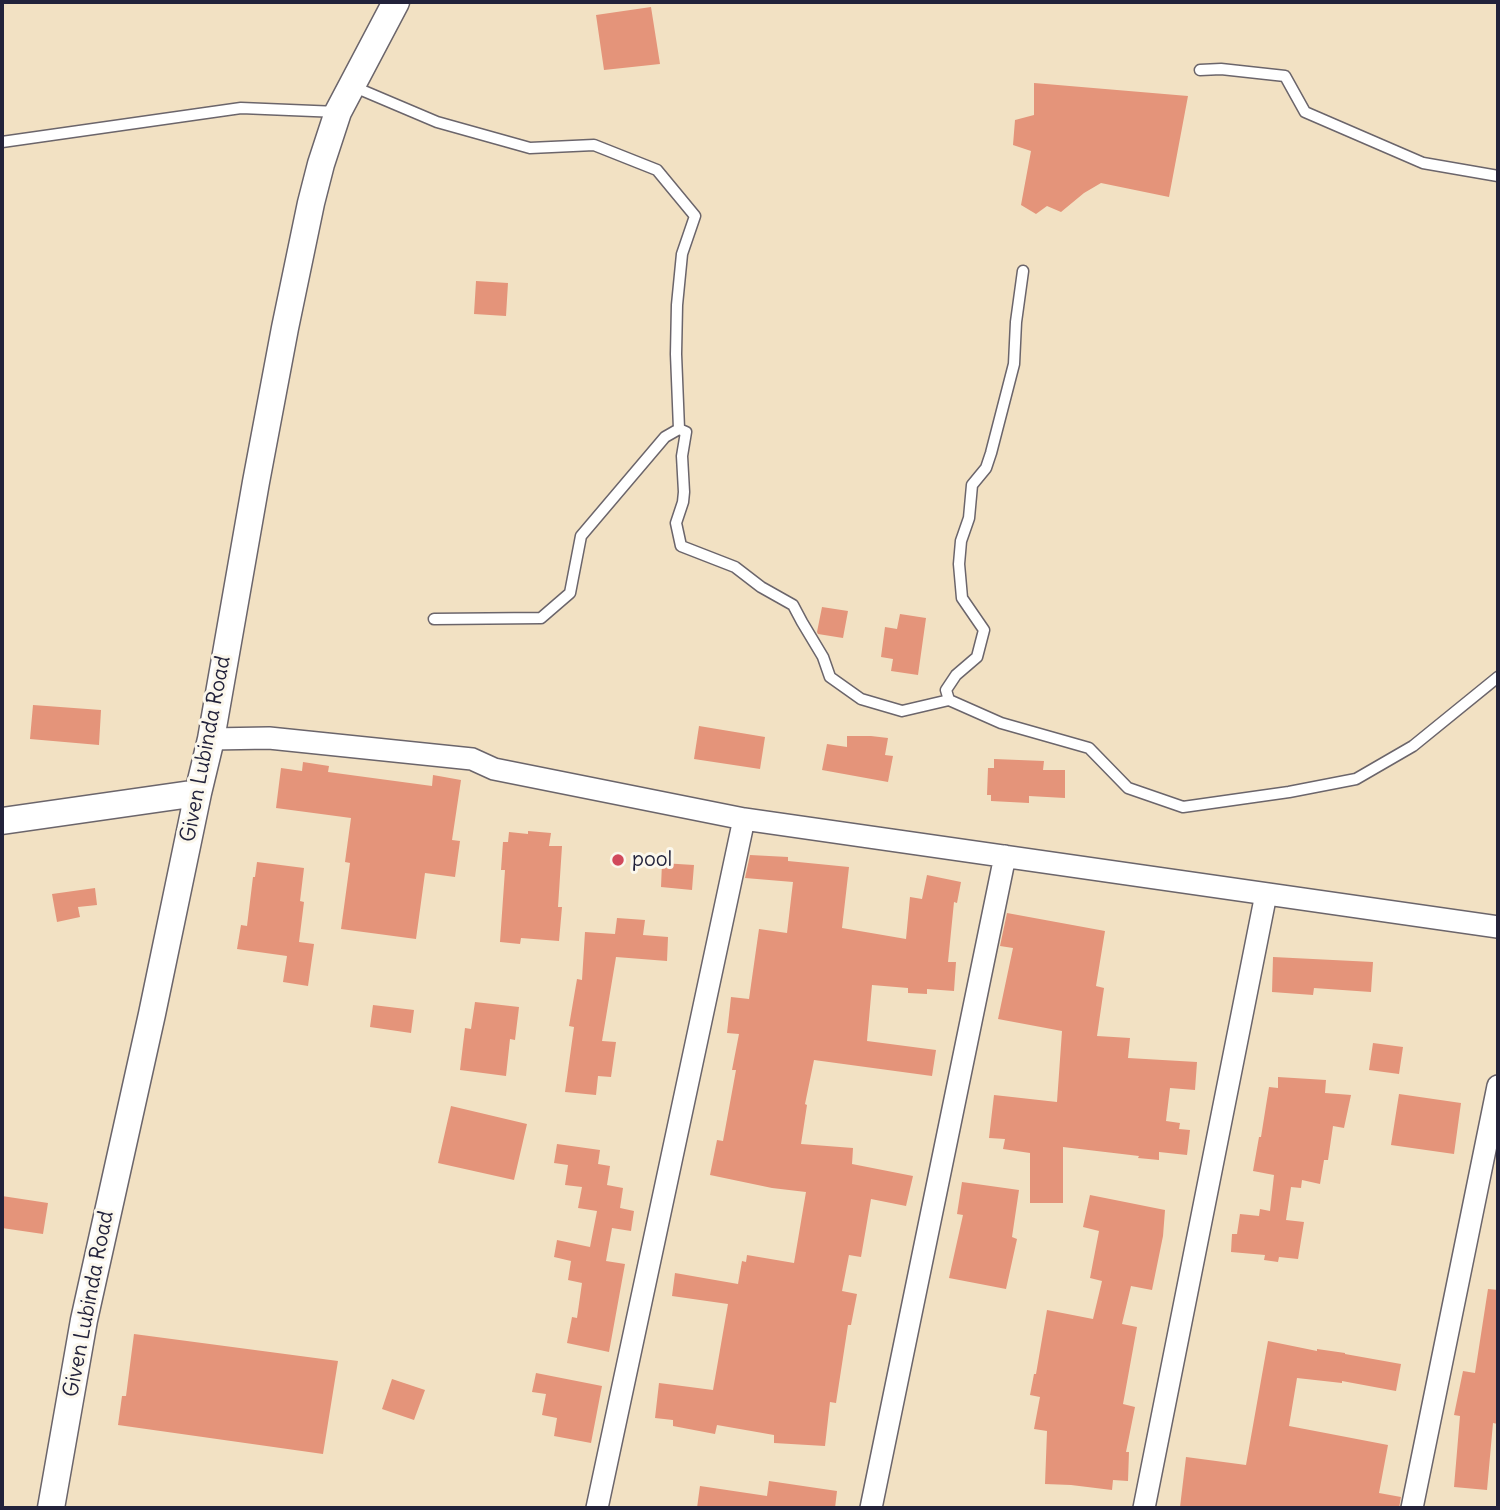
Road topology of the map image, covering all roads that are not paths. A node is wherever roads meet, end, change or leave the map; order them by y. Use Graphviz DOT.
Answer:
graph roads {
  1 [pos="396,2"];
  2 [pos="1199,70"];
  3 [pos="352,86"];
  4 [pos="338,112"];
  5 [pos="2,142"];
  6 [pos="1498,176"];
  7 [pos="1023,271"];
  8 [pos="679,429"];
  9 [pos="434,619"];
  10 [pos="1498,677"];
  11 [pos="949,700"];
  12 [pos="211,739"];
  13 [pos="198,793"];
  14 [pos="744,819"];
  15 [pos="2,821"];
  16 [pos="1005,856"];
  17 [pos="1266,894"];
  18 [pos="1498,927"];
  19 [pos="1498,1086"];
  20 [pos="51,1508"];
  21 [pos="597,1508"];
  22 [pos="871,1508"];
  23 [pos="1144,1508"];
  24 [pos="1412,1508"];
  1 -- 3 [label="street, Given Lubinda Road"];
  2 -- 6 [label="lane"];
  3 -- 4 [label="street, Given Lubinda Road"];
  3 -- 8 [label="lane"];
  4 -- 5 [label="lane"];
  4 -- 12 [label="street, Given Lubinda Road"];
  7 -- 11 [label="lane"];
  8 -- 9 [label="lane"];
  8 -- 11 [label="lane"];
  10 -- 11 [label="lane"];
  12 -- 13 [label="street, Given Lubinda Road"];
  12 -- 14 [label="street"];
  13 -- 15 [label="street"];
  13 -- 20 [label="street, Given Lubinda Road"];
  14 -- 16 [label="street"];
  14 -- 21 [label="street"];
  16 -- 17 [label="street"];
  16 -- 22 [label="street"];
  17 -- 18 [label="street"];
  17 -- 23 [label="street"];
  19 -- 24 [label="street"];
}
